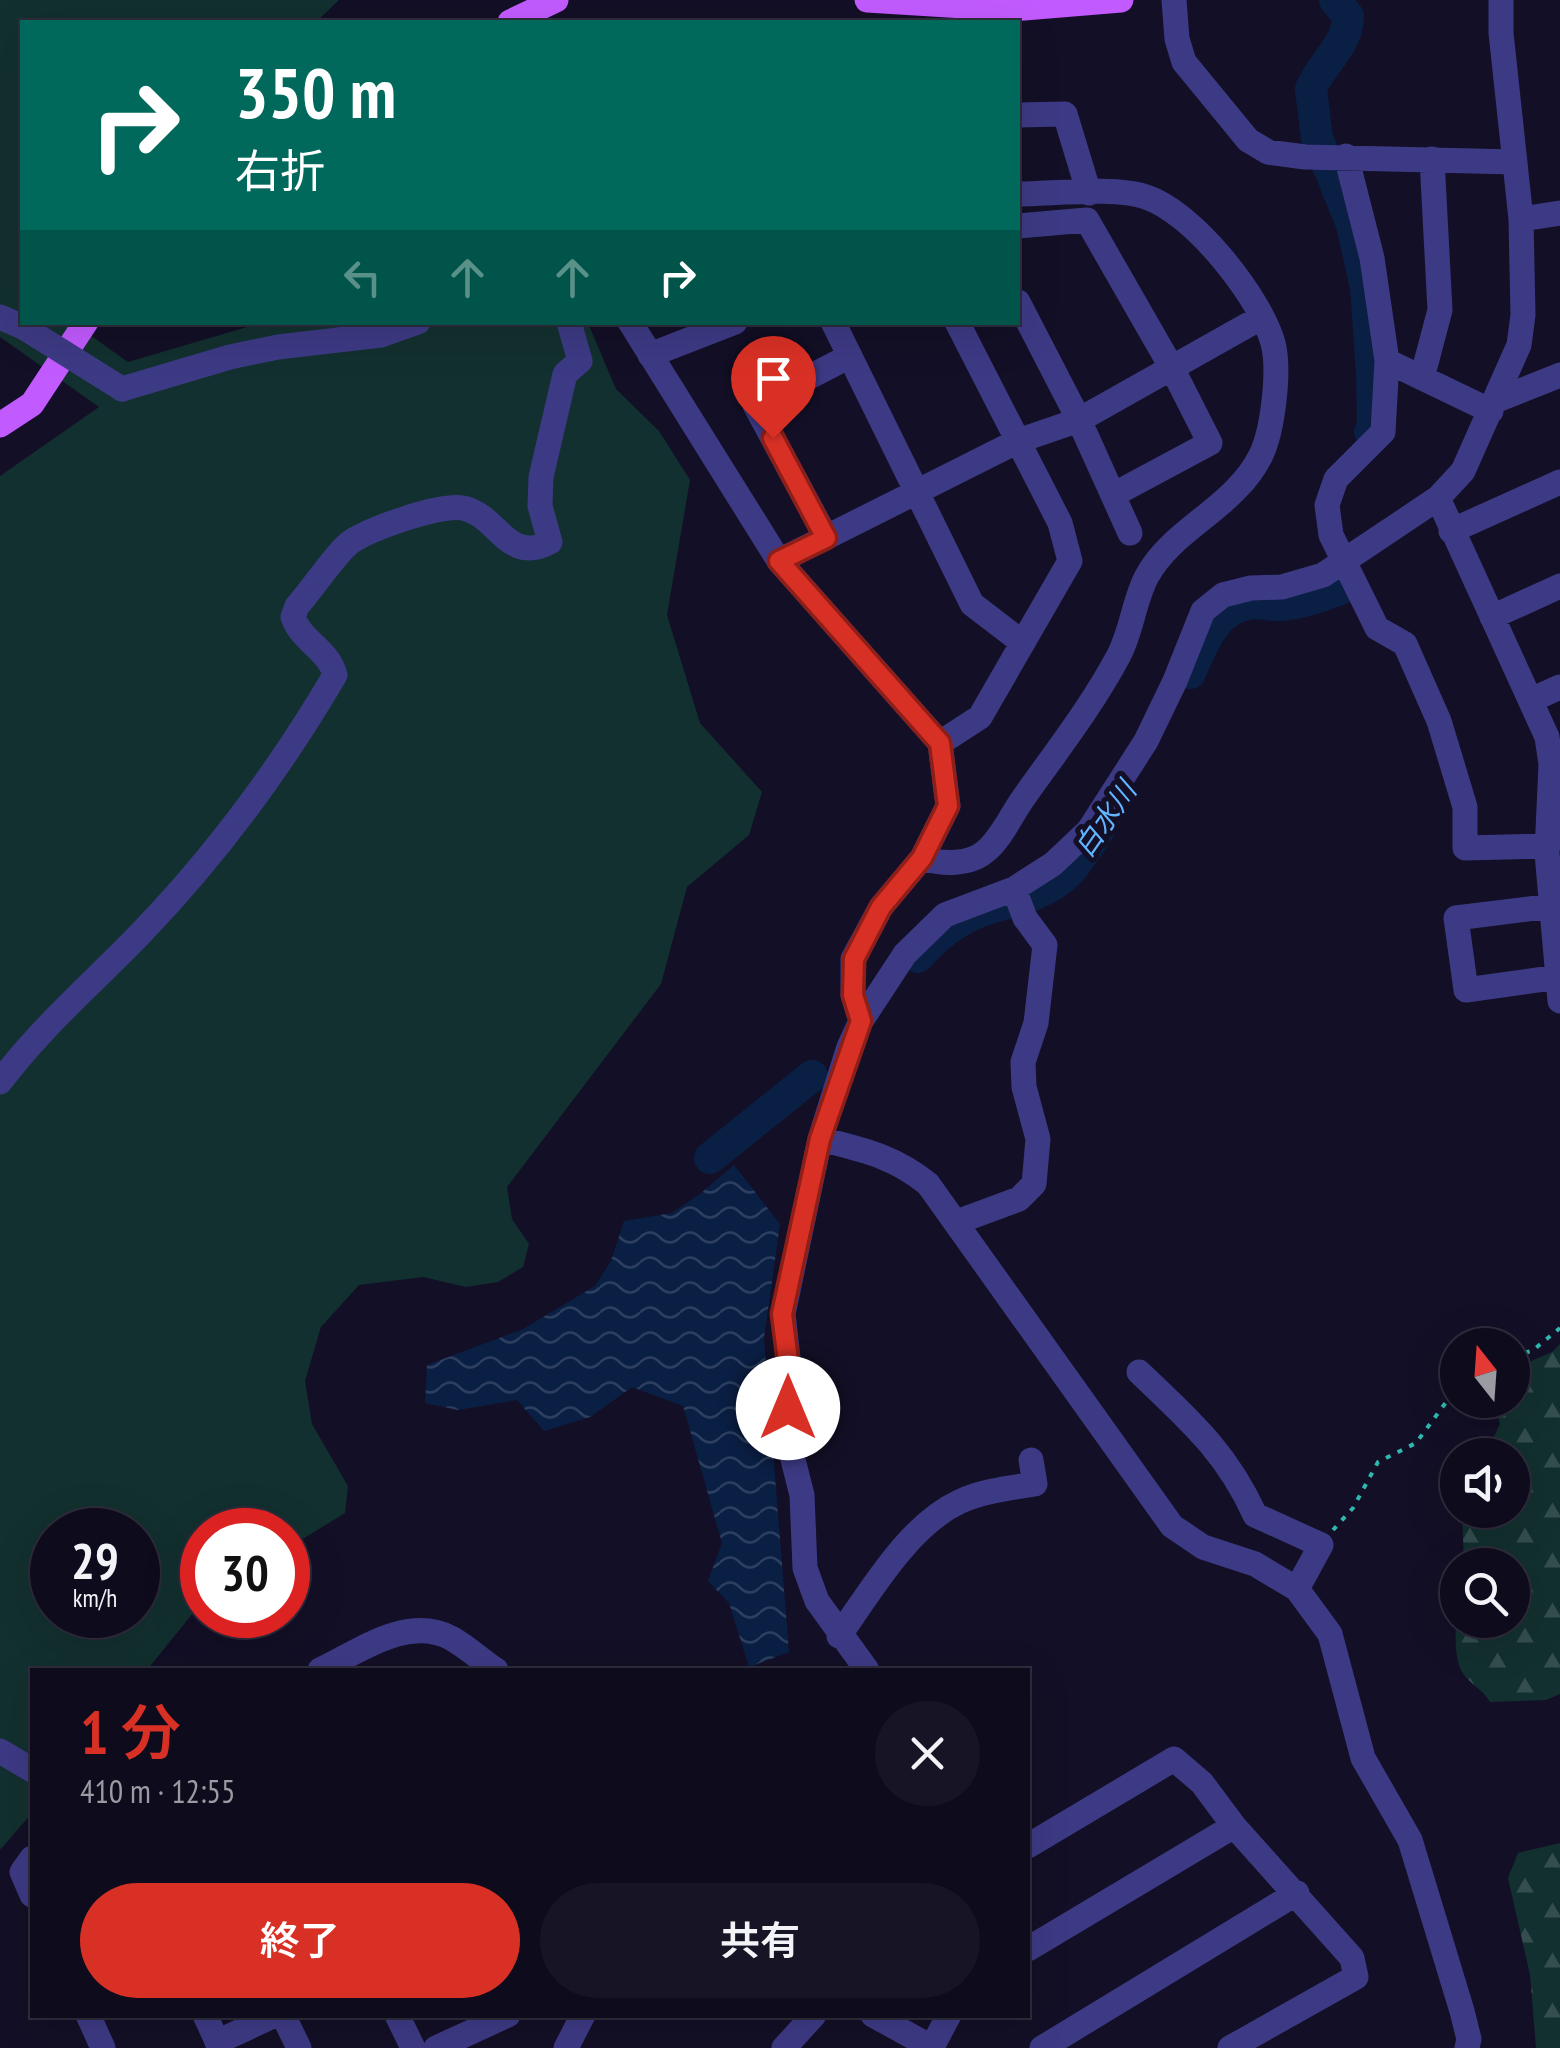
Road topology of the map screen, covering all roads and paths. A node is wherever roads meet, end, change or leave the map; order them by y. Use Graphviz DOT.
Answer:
graph roads {
  1 [pos="556,0"];
  2 [pos="867,0"];
  3 [pos="1121,0"];
  4 [pos="1174,0"];
  5 [pos="1501,0"];
  6 [pos="514,20"];
  7 [pos="1020,115"];
  8 [pos="1346,156"];
  9 [pos="1432,159"];
  10 [pos="1515,162"];
  11 [pos="1020,194"];
  12 [pos="1089,194"];
  13 [pos="1560,213"];
  14 [pos="1521,219"];
  15 [pos="1020,226"];
  16 [pos="1020,306"];
  17 [pos="1262,317"];
  18 [pos="12,322"];
  19 [pos="84,325"];
  20 [pos="409,325"];
  21 [pos="570,325"];
  22 [pos="632,325"];
  23 [pos="728,325"];
  24 [pos="834,325"];
  25 [pos="959,325"];
  26 [pos="650,355"];
  27 [pos="850,356"];
  28 [pos="1386,360"];
  29 [pos="1173,370"];
  30 [pos="1560,375"];
  31 [pos="1422,378"];
  32 [pos="1493,406"];
  33 [pos="1080,420"];
  34 [pos="0,425"];
  35 [pos="1018,442"];
  36 [pos="1560,482"];
  37 [pos="917,492"];
  38 [pos="1113,496"];
  39 [pos="1438,498"];
  40 [pos="1451,531"];
  41 [pos="1130,533"];
  42 [pos="826,538"];
  43 [pos="779,561"];
  44 [pos="1342,562"];
  45 [pos="1560,586"];
  46 [pos="1492,617"];
  47 [pos="1022,643"];
  48 [pos="1560,687"];
  49 [pos="1531,700"];
  50 [pos="940,743"];
  51 [pos="1548,846"];
  52 [pos="922,858"];
  53 [pos="1014,888"];
  54 [pos="1552,906"];
  55 [pos="1559,989"];
  56 [pos="861,1021"];
  57 [pos="0,1082"];
  58 [pos="820,1139"];
  59 [pos="957,1222"];
  60 [pos="1560,1328"];
  61 [pos="1530,1351"];
  62 [pos="1139,1372"];
  63 [pos="1440,1410"];
  64 [pos="1031,1460"];
  65 [pos="1320,1545"];
  66 [pos="1297,1589"];
  67 [pos="840,1636"];
  68 [pos="324,1668"];
  69 [pos="493,1668"];
  70 [pos="865,1668"];
  71 [pos="0,1751"];
  72 [pos="30,1769"];
  73 [pos="1234,1826"];
  74 [pos="1030,1845"];
  75 [pos="1297,1893"];
  76 [pos="1030,1948"];
  77 [pos="89,2018"];
  78 [pos="206,2018"];
  79 [pos="269,2018"];
  80 [pos="284,2018"];
  81 [pos="399,2018"];
  82 [pos="501,2018"];
  83 [pos="582,2018"];
  84 [pos="811,2018"];
  85 [pos="878,2018"];
  86 [pos="947,2018"];
  87 [pos="219,2045"];
  88 [pos="104,2048"];
  89 [pos="299,2048"];
  90 [pos="414,2048"];
  91 [pos="436,2048"];
  92 [pos="566,2048"];
  93 [pos="784,2048"];
  94 [pos="932,2048"];
  95 [pos="1042,2048"];
  96 [pos="1230,2048"];
  97 [pos="1467,2048"];
  1 -- 6 [label="main road"];
  2 -- 3 [label="main road"];
  4 -- 8 [label="street"];
  5 -- 10 [label="street"];
  7 -- 12 [label="street"];
  8 -- 9 [label="street"];
  8 -- 28 [label="street"];
  9 -- 10 [label="street"];
  9 -- 31 [label="street"];
  10 -- 14 [label="street"];
  11 -- 12 [label="street"];
  12 -- 17 [label="street"];
  13 -- 14 [label="street"];
  14 -- 32 [label="street"];
  15 -- 29 [label="street"];
  16 -- 33 [label="street"];
  17 -- 29 [label="street"];
  17 -- 52 [label="street"];
  18 -- 20 [label="street, bridge"];
  19 -- 34 [label="main road"];
  21 -- 57 [label="street"];
  22 -- 26 [label="street"];
  23 -- 26 [label="street"];
  24 -- 27 [label="street"];
  25 -- 35 [label="street"];
  26 -- 43 [label="street"];
  27 -- 37 [label="street"];
  27 -- 42 [label="street"];
  28 -- 31 [label="street"];
  28 -- 44 [label="street"];
  29 -- 33 [label="street"];
  29 -- 38 [label="street"];
  30 -- 32 [label="street"];
  31 -- 32 [label="street"];
  32 -- 39 [label="street"];
  33 -- 35 [label="street"];
  33 -- 38 [label="street"];
  35 -- 37 [label="street"];
  35 -- 47 [label="street"];
  36 -- 40 [label="street"];
  37 -- 42 [label="street"];
  37 -- 47 [label="street"];
  38 -- 41 [label="street"];
  39 -- 40 [label="street"];
  39 -- 44 [label="street"];
  40 -- 46 [label="street"];
  42 -- 43 [label="street"];
  43 -- 50 [label="street"];
  44 -- 51 [label="street"];
  44 -- 53 [label="street"];
  45 -- 46 [label="street"];
  46 -- 49 [label="street"];
  47 -- 50 [label="street"];
  48 -- 49 [label="street"];
  49 -- 51 [label="street"];
  50 -- 52 [label="street"];
  51 -- 54 [label="street"];
  52 -- 56 [label="street"];
  53 -- 56 [label="street"];
  53 -- 59 [label="street"];
  54 -- 55 [label="street"];
  54 -- 55 [label="street"];
  56 -- 58 [label="street"];
  58 -- 59 [label="street"];
  58 -- 67 [label="street"];
  59 -- 66 [label="street"];
  60 -- 61 [label="path"];
  62 -- 65 [label="street"];
  63 -- 65 [label="path"];
  64 -- 67 [label="street"];
  65 -- 66 [label="street"];
  66 -- 97 [label="street"];
  67 -- 70 [label="street"];
  68 -- 69 [label="street"];
  71 -- 72 [label="street"];
  73 -- 74 [label="street"];
  73 -- 75 [label="street"];
  73 -- 76 [label="street"];
  75 -- 95 [label="street"];
  75 -- 96 [label="street"];
  77 -- 88 [label="street"];
  78 -- 87 [label="street"];
  79 -- 87 [label="street"];
  80 -- 89 [label="street"];
  81 -- 90 [label="street"];
  82 -- 91 [label="street"];
  83 -- 92 [label="street"];
  84 -- 93 [label="street"];
  85 -- 94 [label="street"];
  86 -- 94 [label="street"];
}
